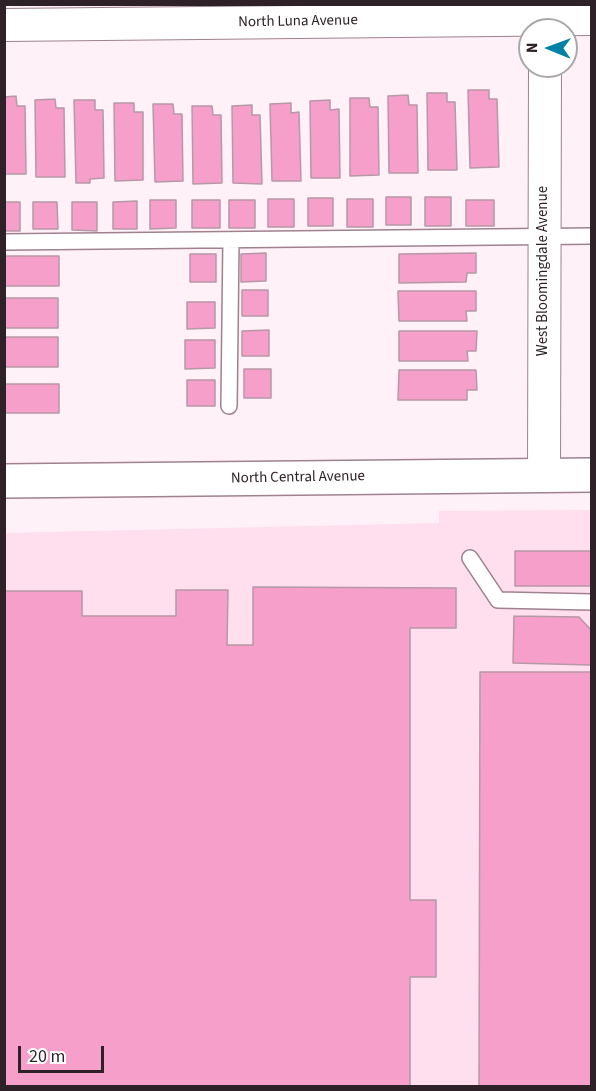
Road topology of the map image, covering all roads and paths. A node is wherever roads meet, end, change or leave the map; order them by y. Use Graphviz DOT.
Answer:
graph roads {
  1 [pos="518,18"];
  2 [pos="4,25"];
  3 [pos="545,78"];
  4 [pos="591,236"];
  5 [pos="544,237"];
  6 [pos="231,240"];
  7 [pos="4,242"];
  8 [pos="229,406"];
  9 [pos="544,475"];
  10 [pos="591,475"];
  11 [pos="4,481"];
  12 [pos="470,558"];
  13 [pos="591,602"];
  1 -- 2 [label="street, North Luna Avenue"];
  3 -- 5 [label="street, West Bloomingdale Avenue"];
  4 -- 5 [label="lane"];
  5 -- 6 [label="lane"];
  5 -- 9 [label="street, West Bloomingdale Avenue"];
  6 -- 7 [label="lane"];
  6 -- 8 [label="lane"];
  9 -- 10 [label="street, North Central Avenue"];
  9 -- 11 [label="street, North Central Avenue"];
  12 -- 13 [label="lane"];
}
